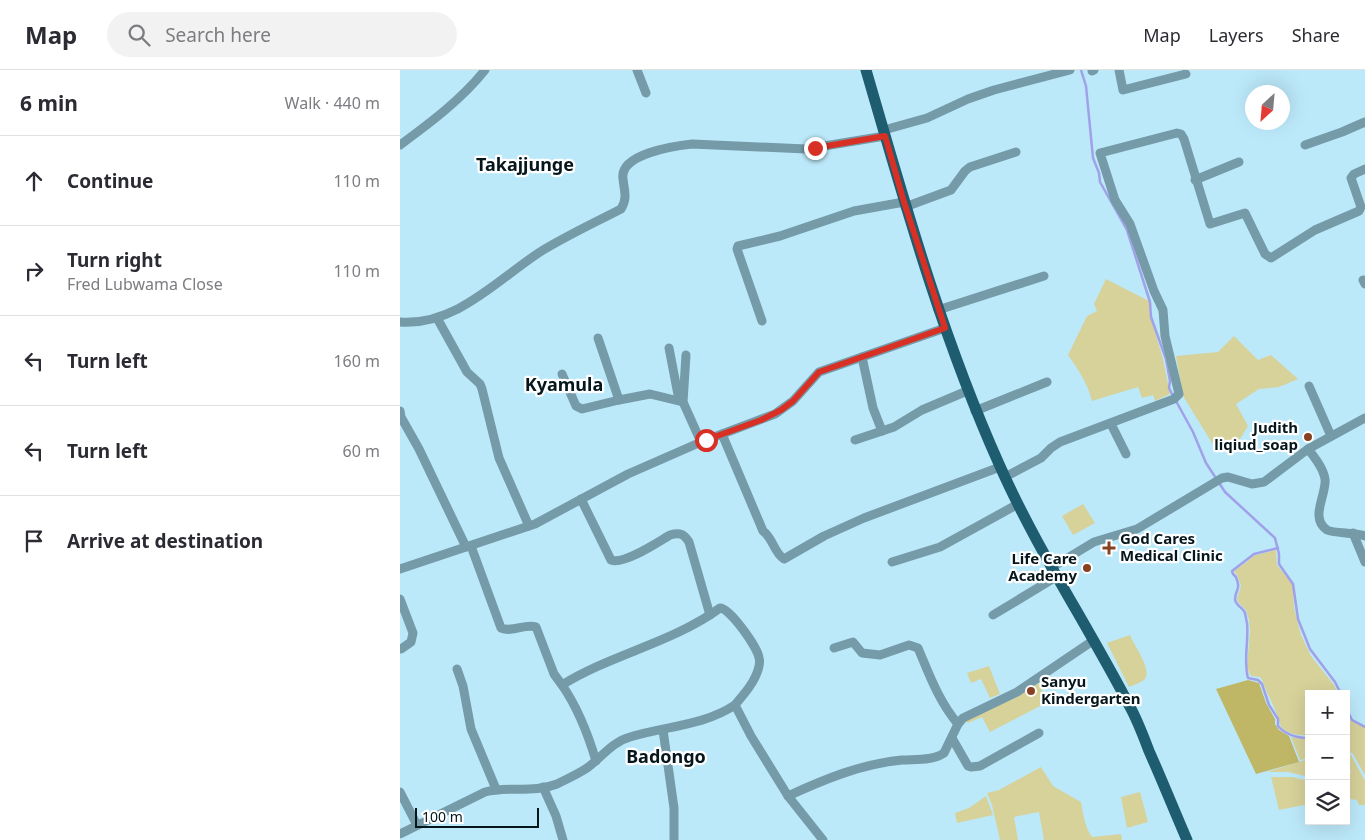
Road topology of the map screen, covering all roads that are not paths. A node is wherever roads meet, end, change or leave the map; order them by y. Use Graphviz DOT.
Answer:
graph roads {
  1 [pos="485,70"];
  2 [pos="637,70"];
  3 [pos="866,70"];
  4 [pos="1070,70"];
  5 [pos="1118,70"];
  6 [pos="1186,74"];
  7 [pos="646,93"];
  8 [pos="1365,122"];
  9 [pos="885,133"];
  10 [pos="400,145"];
  11 [pos="1305,145"];
  12 [pos="1016,152"];
  13 [pos="1239,162"];
  14 [pos="1365,169"];
  15 [pos="1196,180"];
  16 [pos="904,205"];
  17 [pos="1044,276"];
  18 [pos="938,310"];
  19 [pos="437,318"];
  20 [pos="762,321"];
  21 [pos="400,322"];
  22 [pos="945,328"];
  23 [pos="598,338"];
  24 [pos="669,348"];
  25 [pos="686,355"];
  26 [pos="862,357"];
  27 [pos="562,374"];
  28 [pos="1046,382"];
  29 [pos="1309,386"];
  30 [pos="967,391"];
  31 [pos="619,400"];
  32 [pos="681,401"];
  33 [pos="400,409"];
  34 [pos="975,411"];
  35 [pos="1365,418"];
  36 [pos="1111,424"];
  37 [pos="882,430"];
  38 [pos="722,434"];
  39 [pos="1331,436"];
  40 [pos="855,440"];
  41 [pos="701,442"];
  42 [pos="1308,449"];
  43 [pos="1126,454"];
  44 [pos="1002,472"];
  45 [pos="581,499"];
  46 [pos="1018,504"];
  47 [pos="529,526"];
  48 [pos="1352,533"];
  49 [pos="1365,536"];
  50 [pos="468,547"];
  51 [pos="892,562"];
  52 [pos="1365,562"];
  53 [pos="401,567"];
  54 [pos="1054,572"];
  55 [pos="400,599"];
  56 [pos="710,615"];
  57 [pos="993,615"];
  58 [pos="1094,640"];
  59 [pos="834,648"];
  60 [pos="401,649"];
  61 [pos="457,669"];
  62 [pos="562,685"];
  63 [pos="735,705"];
  64 [pos="958,724"];
  65 [pos="664,730"];
  66 [pos="1039,733"];
  67 [pos="952,738"];
  68 [pos="596,761"];
  69 [pos="543,788"];
  70 [pos="496,789"];
  71 [pos="400,792"];
  72 [pos="788,796"];
  73 [pos="417,825"];
  74 [pos="400,834"];
  75 [pos="563,840"];
  76 [pos="674,840"];
  77 [pos="823,840"];
  78 [pos="1187,840"];
  1 -- 10 [label="street"];
  2 -- 7 [label="street"];
  3 -- 9 [label="main road"];
  4 -- 9 [label="street"];
  5 -- 6 [label="street"];
  8 -- 11 [label="street"];
  9 -- 16 [label="main road"];
  9 -- 19 [label="street"];
  12 -- 16 [label="street"];
  13 -- 15 [label="street"];
  14 -- 15 [label="street"];
  15 -- 36 [label="street"];
  16 -- 18 [label="main road"];
  16 -- 20 [label="street"];
  17 -- 18 [label="street"];
  18 -- 22 [label="main road"];
  19 -- 21 [label="street"];
  19 -- 47 [label="street"];
  22 -- 26 [label="street"];
  22 -- 30 [label="main road"];
  23 -- 31 [label="street"];
  24 -- 32 [label="street"];
  25 -- 32 [label="street"];
  26 -- 37 [label="street"];
  26 -- 38 [label="street"];
  27 -- 31 [label="street"];
  28 -- 34 [label="street"];
  29 -- 39 [label="street"];
  30 -- 34 [label="main road"];
  30 -- 37 [label="street"];
  31 -- 32 [label="street"];
  32 -- 41 [label="street"];
  33 -- 50 [label="street"];
  34 -- 44 [label="main road"];
  35 -- 39 [label="street"];
  36 -- 43 [label="street"];
  36 -- 44 [label="street"];
  37 -- 40 [label="street"];
  38 -- 41 [label="street"];
  38 -- 44 [label="street"];
  39 -- 42 [label="street"];
  41 -- 45 [label="street"];
  42 -- 48 [label="street"];
  42 -- 54 [label="street"];
  44 -- 46 [label="main road"];
  45 -- 47 [label="street"];
  45 -- 56 [label="street"];
  46 -- 51 [label="street"];
  46 -- 54 [label="main road"];
  47 -- 50 [label="street"];
  48 -- 49 [label="street"];
  48 -- 52 [label="street"];
  50 -- 53 [label="street"];
  50 -- 62 [label="street"];
  54 -- 57 [label="street"];
  54 -- 58 [label="main road"];
  55 -- 60 [label="street"];
  56 -- 62 [label="street"];
  56 -- 63 [label="street"];
  58 -- 64 [label="street"];
  58 -- 78 [label="main road"];
  59 -- 64 [label="street"];
  61 -- 70 [label="street"];
  62 -- 68 [label="street"];
  63 -- 65 [label="street"];
  63 -- 72 [label="street"];
  64 -- 67 [label="street"];
  65 -- 68 [label="street"];
  65 -- 76 [label="street"];
  66 -- 67 [label="street"];
  67 -- 72 [label="street"];
  68 -- 69 [label="street"];
  69 -- 70 [label="street"];
  69 -- 75 [label="street"];
  70 -- 73 [label="street"];
  71 -- 73 [label="street"];
  72 -- 77 [label="street"];
  73 -- 74 [label="street"];
}
